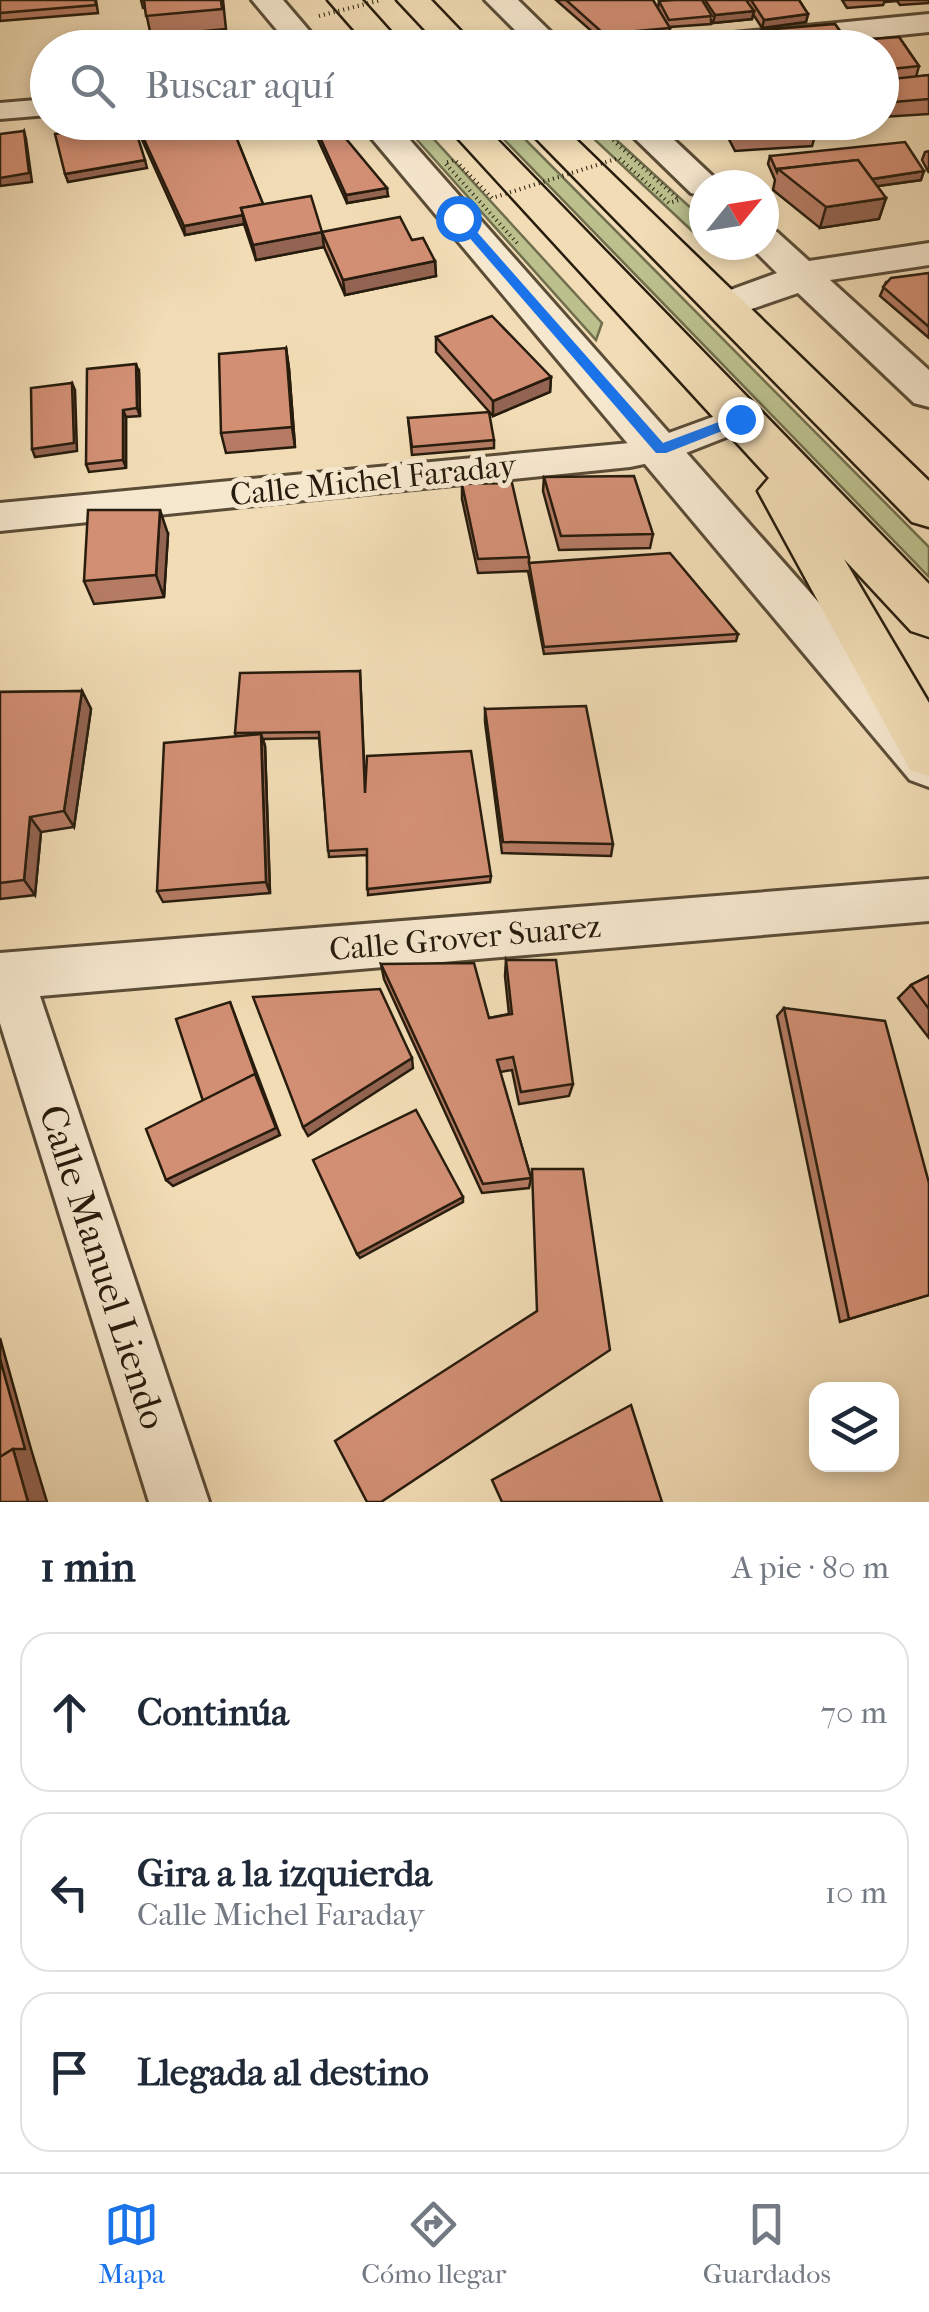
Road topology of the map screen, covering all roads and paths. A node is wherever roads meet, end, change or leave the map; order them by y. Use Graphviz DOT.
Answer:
graph roads {
  1 [pos="266,0"];
  2 [pos="381,0"];
  3 [pos="413,0"];
  4 [pos="500,0"];
  5 [pos="331,8"];
  6 [pos="925,27"];
  7 [pos="293,30"];
  8 [pos="363,30"];
  9 [pos="443,30"];
  10 [pos="532,30"];
  11 [pos="889,30"];
  12 [pos="30,109"];
  13 [pos="0,112"];
  14 [pos="391,140"];
  15 [pos="477,140"];
  16 [pos="555,140"];
  17 [pos="613,140"];
  18 [pos="655,140"];
  19 [pos="689,171"];
  20 [pos="517,242"];
  21 [pos="779,249"];
  22 [pos="929,254"];
  23 [pos="818,272"];
  24 [pos="725,306"];
  25 [pos="809,391"];
  26 [pos="929,392"];
  27 [pos="740,419"];
  28 [pos="661,449"];
  29 [pos="929,470"];
  30 [pos="929,488"];
  31 [pos="929,510"];
  32 [pos="0,517"];
  33 [pos="929,617"];
  34 [pos="929,676"];
  35 [pos="929,753"];
  36 [pos="929,764"];
  37 [pos="929,900"];
  38 [pos="5,976"];
  39 [pos="178,1502"];
  1 -- 7 [label="street"];
  2 -- 5 [label="path, bridge"];
  3 -- 9 [label="highway"];
  4 -- 10 [label="street"];
  5 -- 8 [label="highway"];
  6 -- 11 [label="street"];
  12 -- 13 [label="street"];
  14 -- 28 [label="street"];
  15 -- 27 [label="highway"];
  16 -- 24 [label="highway"];
  17 -- 20 [label="path, bridge"];
  18 -- 19 [label="street"];
  21 -- 23 [label="street"];
  22 -- 23 [label="street"];
  23 -- 24 [label="street"];
  23 -- 26 [label="street"];
  24 -- 25 [label="highway"];
  25 -- 29 [label="highway"];
  25 -- 30 [label="highway"];
  25 -- 31 [label="highway"];
  27 -- 28 [label="street, Calle Michel Faraday"];
  27 -- 33 [label="highway"];
  27 -- 34 [label="highway"];
  27 -- 35 [label="highway"];
  28 -- 32 [label="street, Calle Michel Faraday"];
  28 -- 36 [label="street"];
  37 -- 38 [label="street, Calle Grover Suarez"];
  38 -- 39 [label="street, Calle Manuel Liendo"];
}
